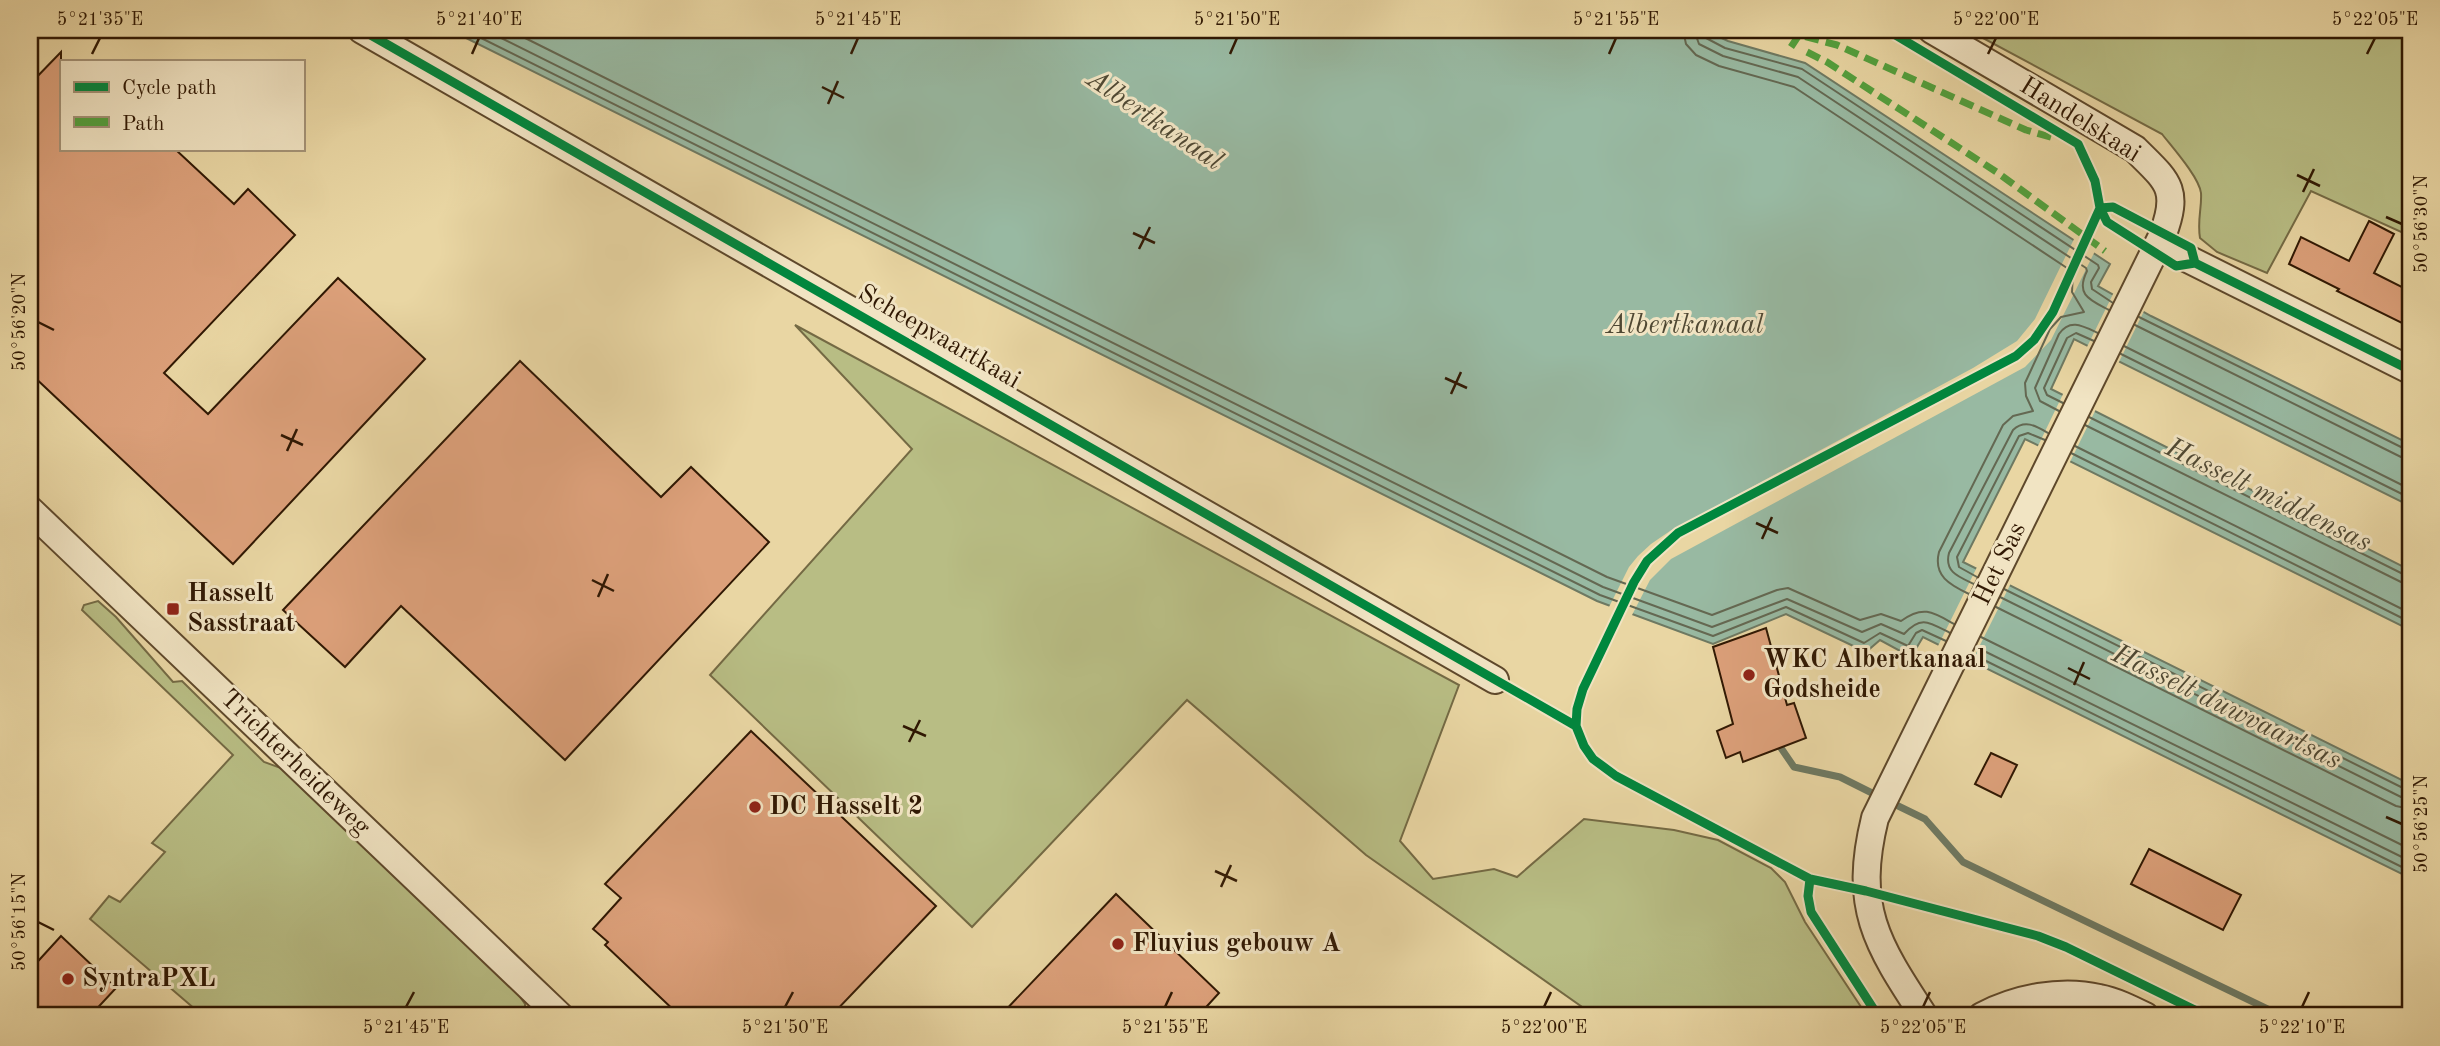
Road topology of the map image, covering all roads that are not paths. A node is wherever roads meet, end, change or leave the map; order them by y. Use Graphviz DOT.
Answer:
graph roads {
  1 [pos="362,30"];
  2 [pos="1932,30"];
  3 [pos="2158,244"];
  4 [pos="2410,370"];
  5 [pos="30,510"];
  6 [pos="1495,680"];
  7 [pos="561,1016"];
  8 [pos="1924,1016"];
  9 [pos="1982,1016"];
  10 [pos="2145,1016"];
  1 -- 6 [label="street, Scheepvaartkaai"];
  2 -- 3 [label="street, Handelskaai"];
  3 -- 4 [label="street"];
  3 -- 8 [label="street, Het Sas"];
  5 -- 7 [label="street, Trichterheideweg"];
  9 -- 10 [label="street"];
}
